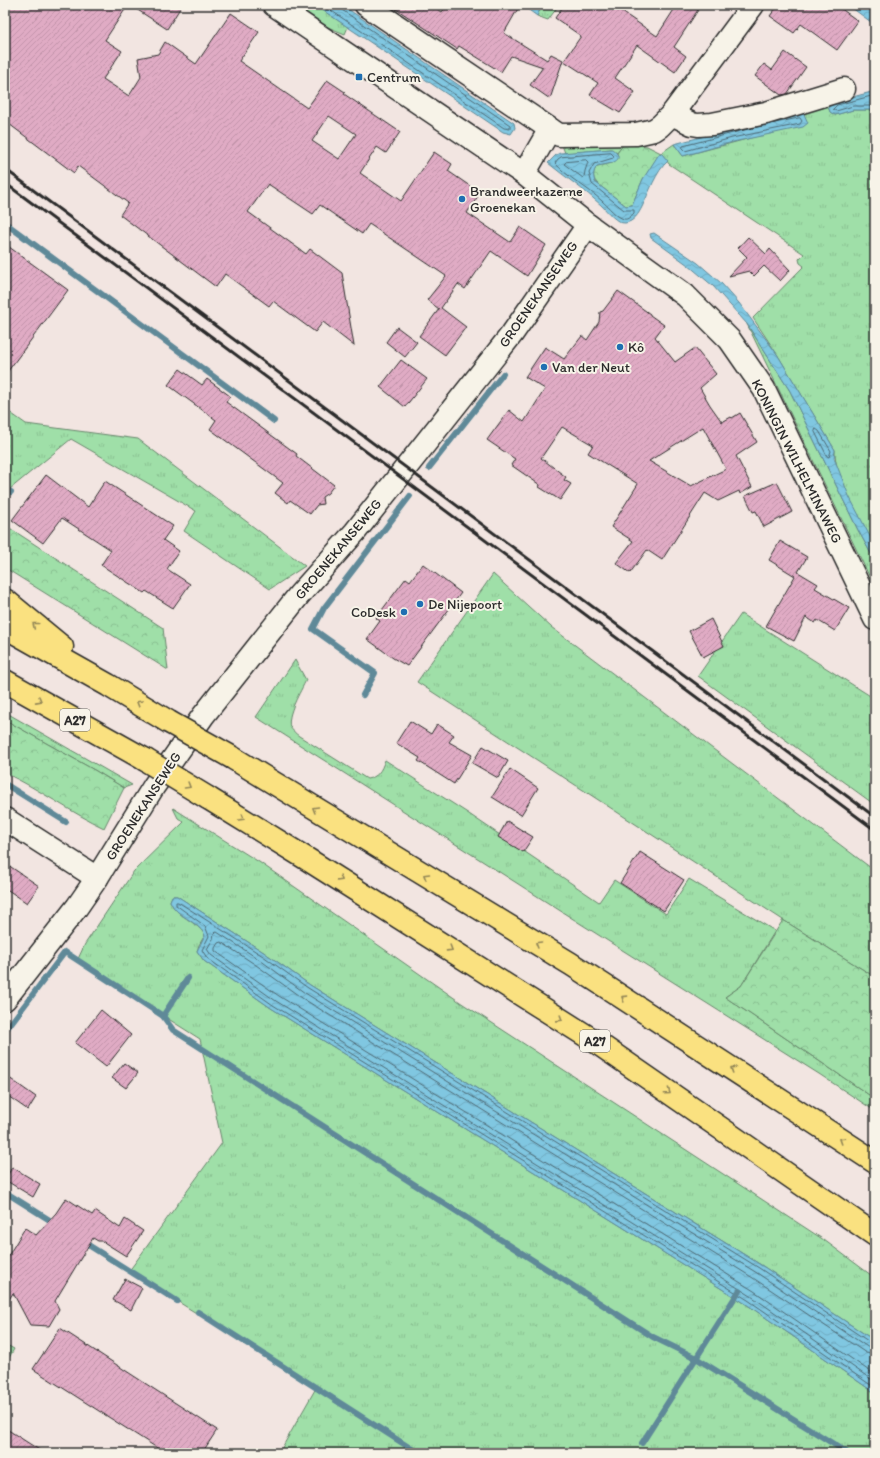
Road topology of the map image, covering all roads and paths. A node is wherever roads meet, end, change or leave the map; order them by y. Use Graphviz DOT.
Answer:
graph roads {
  1 [pos="274,5"];
  2 [pos="366,5"];
  3 [pos="753,5"];
  4 [pos="844,89"];
  5 [pos="672,114"];
  6 [pos="550,129"];
  7 [pos="524,174"];
  8 [pos="588,225"];
  9 [pos="5,600"];
  10 [pos="875,619"];
  11 [pos="5,627"];
  12 [pos="5,681"];
  13 [pos="108,685"];
  14 [pos="5,819"];
  15 [pos="97,878"];
  16 [pos="5,999"];
  17 [pos="875,1162"];
  18 [pos="875,1234"];
  1 -- 7 [label="street, KONINGIN WILHELMINAWEG"];
  2 -- 6 [label="street"];
  3 -- 5 [label="street"];
  4 -- 5 [label="street"];
  5 -- 6 [label="street"];
  6 -- 7 [label="street"];
  7 -- 8 [label="street, KONINGIN WILHELMINAWEG"];
  8 -- 10 [label="street, KONINGIN WILHELMINAWEG"];
  8 -- 15 [label="street, GROENEKANSEWEG"];
  13 -- 9 [label="highway, one-way"];
  11 -- 13 [label="highway"];
  12 -- 18 [label="highway, A27, one-way, bridge"];
  17 -- 13 [label="highway, one-way, bridge"];
  14 -- 15 [label="street"];
  15 -- 16 [label="street, GROENEKANSEWEG"];
}
